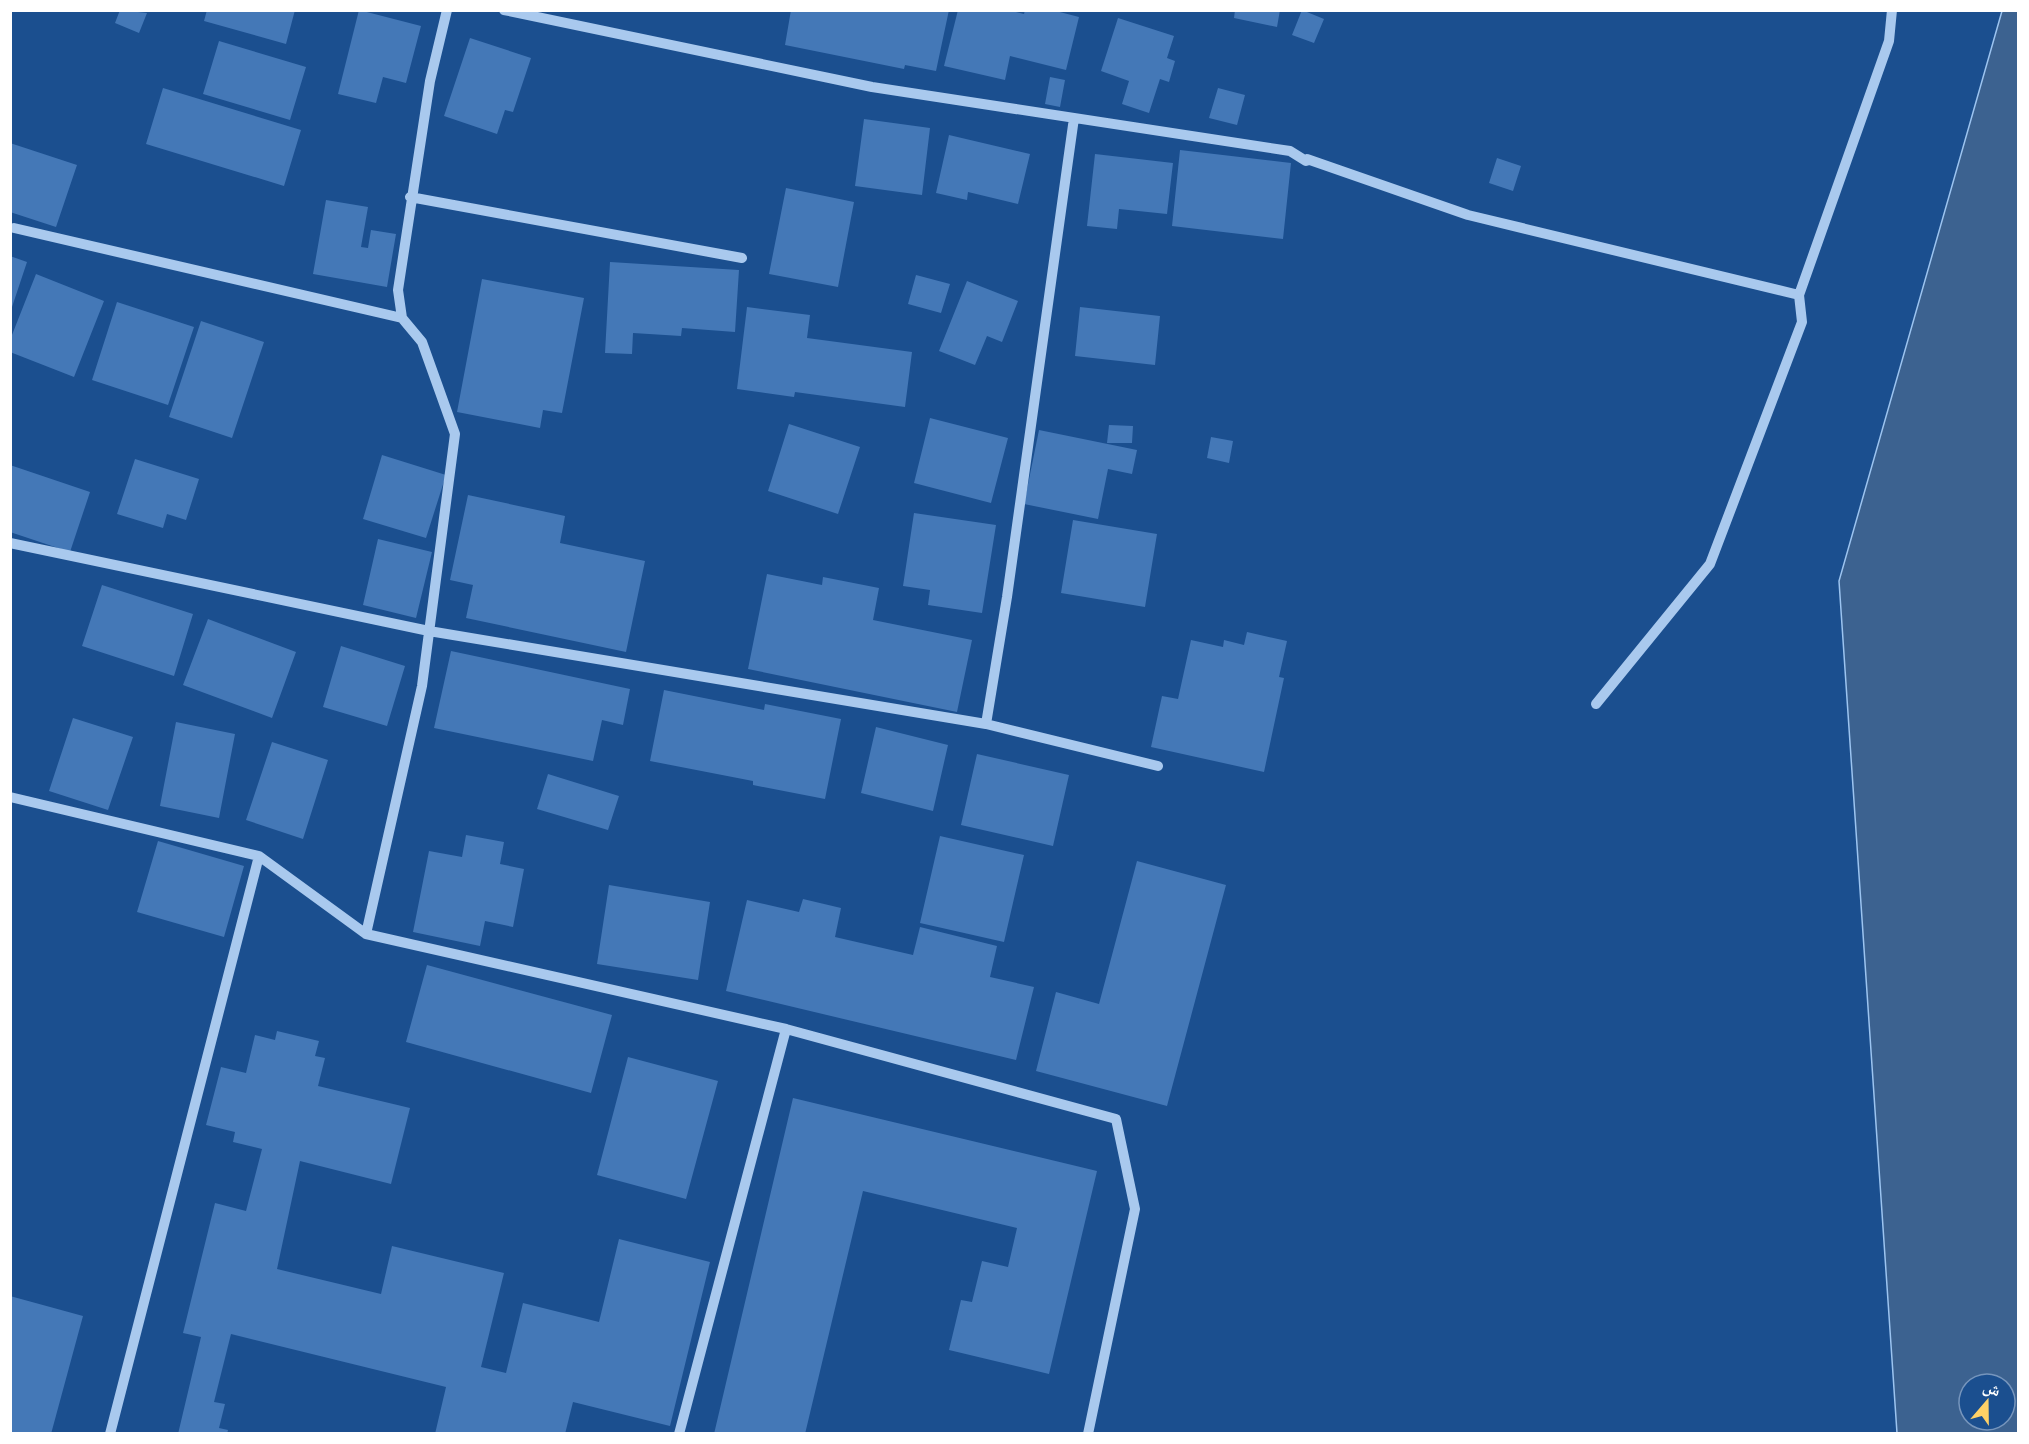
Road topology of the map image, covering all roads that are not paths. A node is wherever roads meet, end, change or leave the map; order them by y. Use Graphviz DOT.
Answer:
graph roads {
  1 [pos="447,10"];
  2 [pos="504,10"];
  3 [pos="1892,10"];
  4 [pos="1074,118"];
  5 [pos="410,197"];
  6 [pos="14,228"];
  7 [pos="742,258"];
  8 [pos="1799,295"];
  9 [pos="402,318"];
  10 [pos="10,543"];
  11 [pos="429,631"];
  12 [pos="1596,704"];
  13 [pos="986,724"];
  14 [pos="1158,766"];
  15 [pos="10,797"];
  16 [pos="259,856"];
  17 [pos="366,934"];
  18 [pos="786,1029"];
  19 [pos="110,1434"];
  20 [pos="679,1434"];
  21 [pos="1088,1434"];
  1 -- 5 [label="street"];
  2 -- 4 [label="street"];
  3 -- 8 [label="street"];
  4 -- 8 [label="street"];
  4 -- 13 [label="street"];
  5 -- 7 [label="street"];
  5 -- 9 [label="street"];
  6 -- 9 [label="street"];
  8 -- 12 [label="street"];
  9 -- 11 [label="street"];
  10 -- 11 [label="street"];
  11 -- 13 [label="street"];
  11 -- 17 [label="street"];
  13 -- 14 [label="street"];
  15 -- 16 [label="street"];
  16 -- 17 [label="street"];
  16 -- 19 [label="street"];
  17 -- 18 [label="street"];
  18 -- 20 [label="street"];
  18 -- 21 [label="street"];
}
